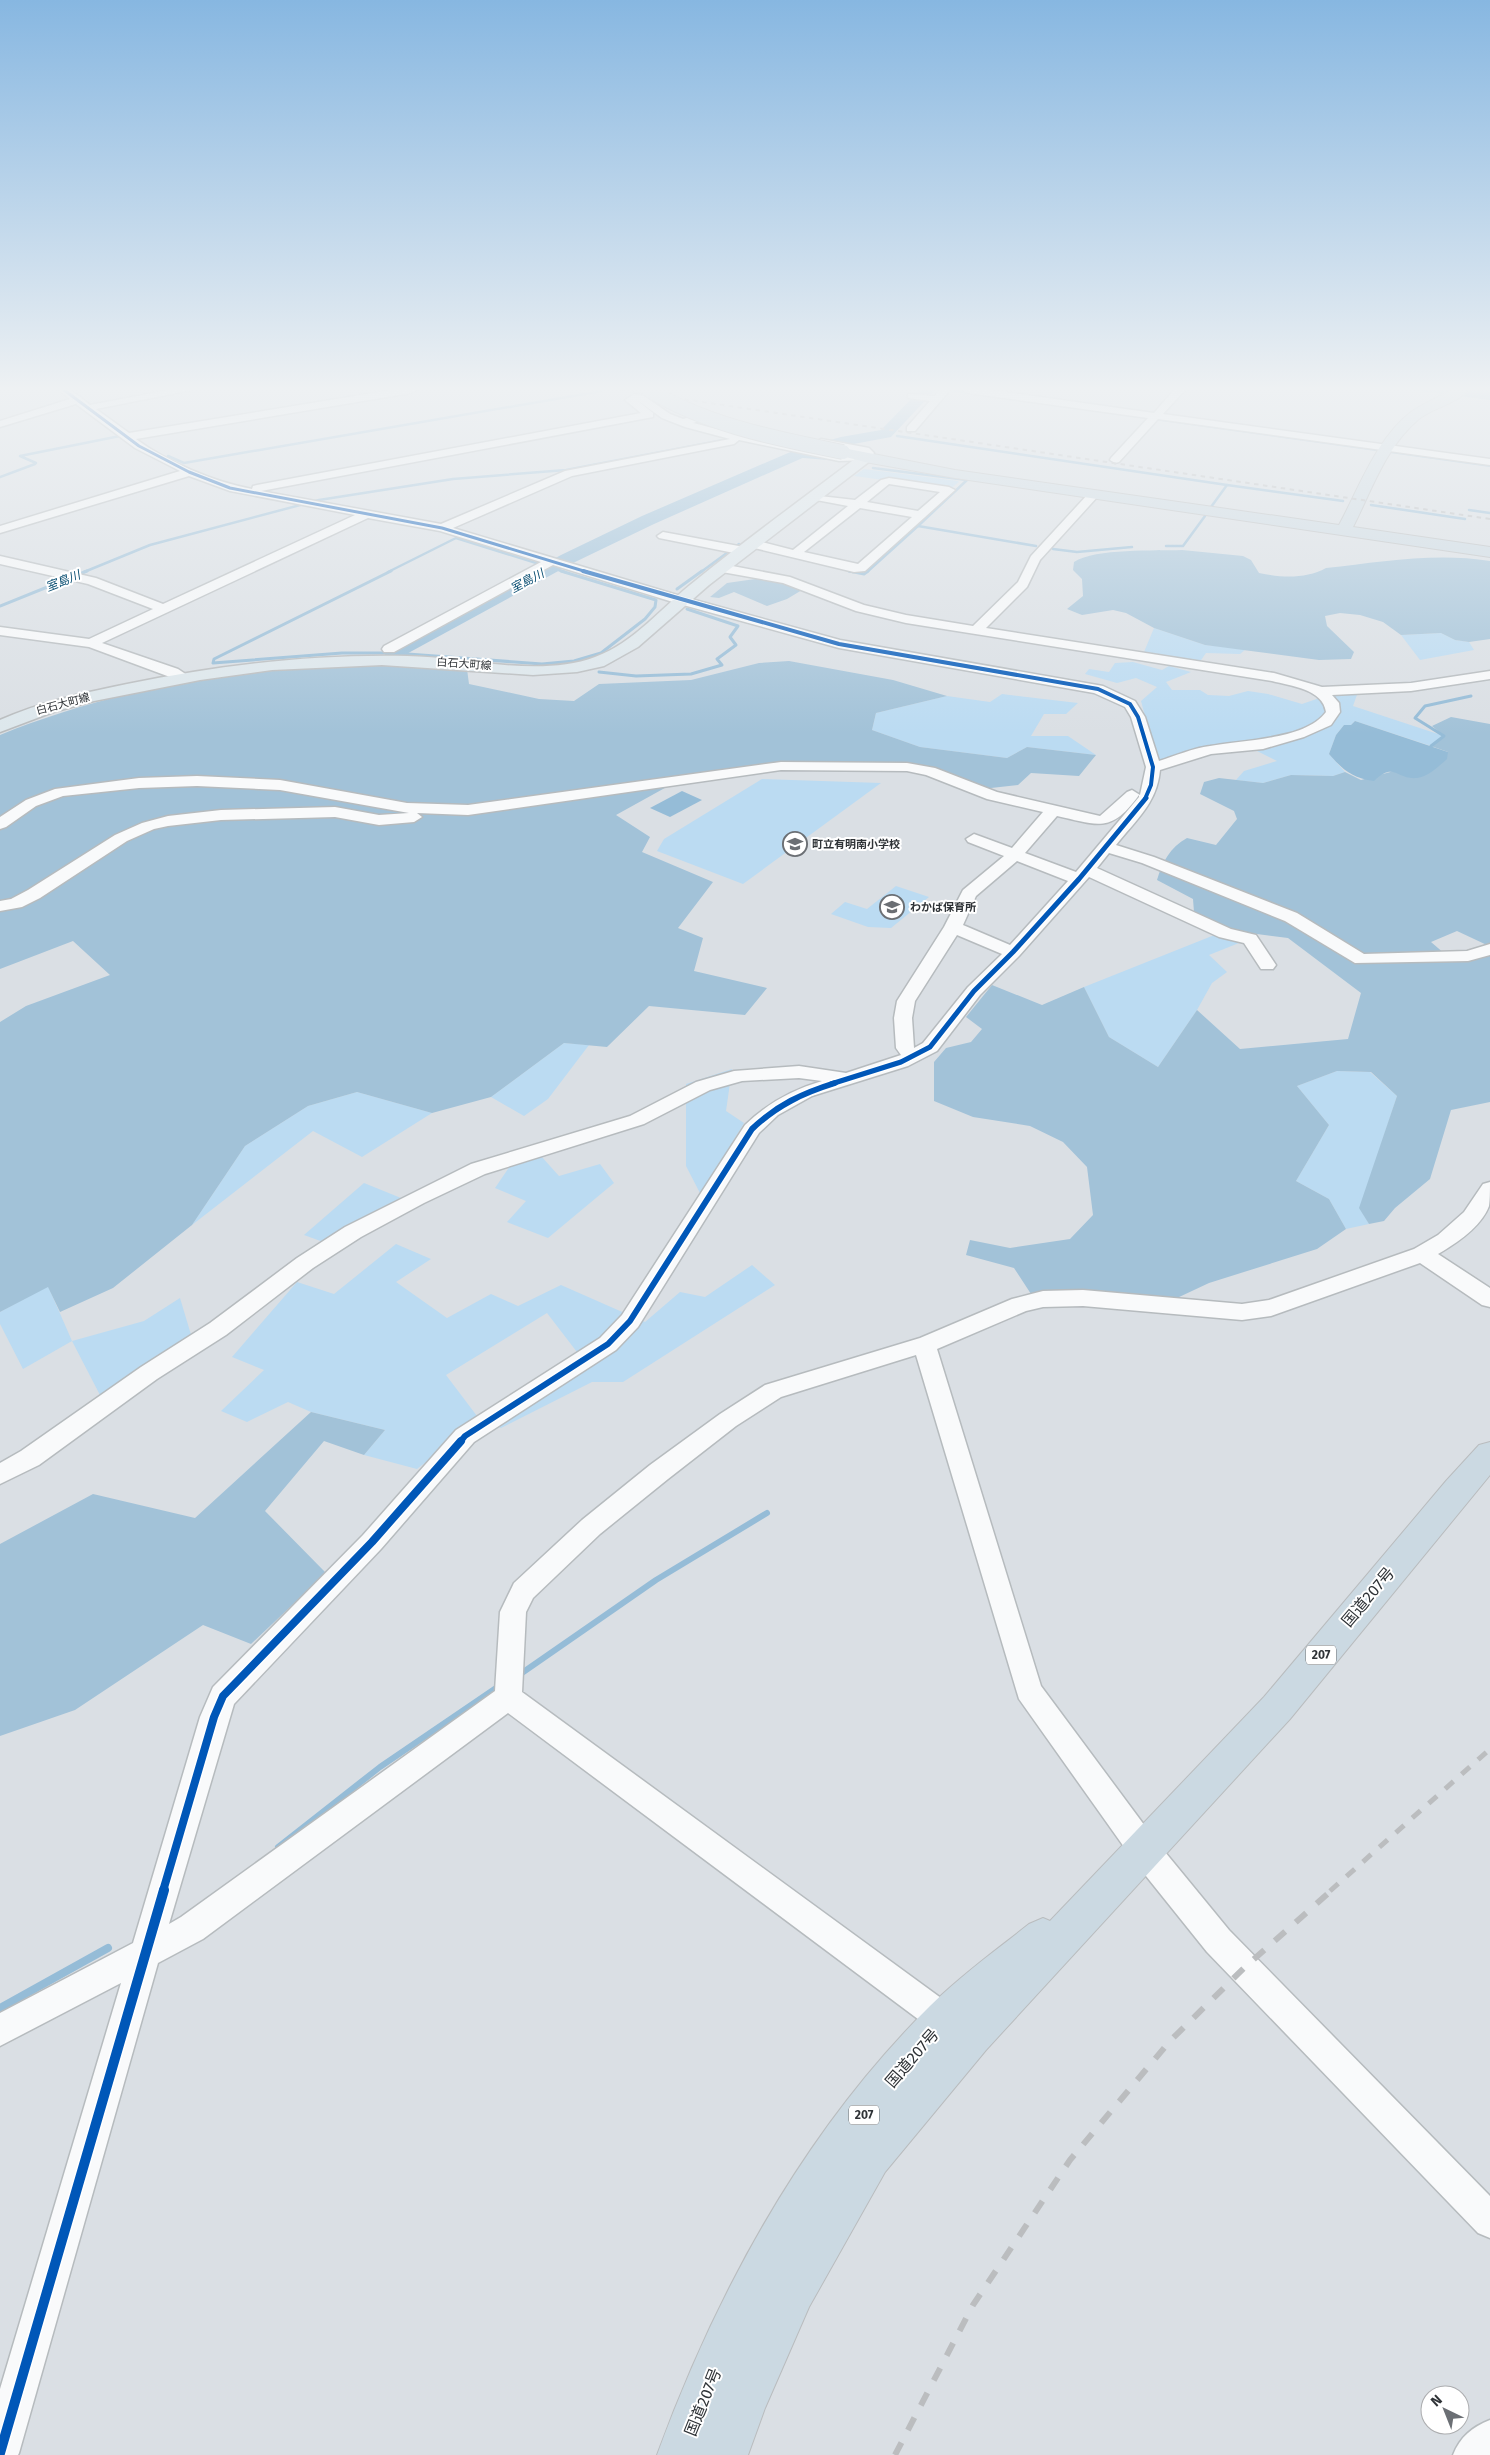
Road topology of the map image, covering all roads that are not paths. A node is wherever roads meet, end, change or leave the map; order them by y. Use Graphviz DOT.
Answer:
graph roads {
  1 [pos="857,504"];
  2 [pos="83,505"];
  3 [pos="321,505"];
  4 [pos="496,505"];
  5 [pos="804,505"];
  6 [pos="860,505"];
  7 [pos="933,505"];
  8 [pos="1084,505"];
  9 [pos="1162,505"];
  10 [pos="1358,505"];
  11 [pos="369,513"];
  12 [pos="921,515"];
  13 [pos="442,528"];
  14 [pos="0,530"];
  15 [pos="1344,530"];
  16 [pos="663,536"];
  17 [pos="740,549"];
  18 [pos="1490,552"];
  19 [pos="795,554"];
  20 [pos="0,560"];
  21 [pos="547,564"];
  22 [pos="722,568"];
  23 [pos="680,600"];
  24 [pos="164,609"];
  25 [pos="0,631"];
  26 [pos="975,631"];
  27 [pos="91,644"];
  28 [pos="389,649"];
  29 [pos="1490,675"];
  30 [pos="183,677"];
  31 [pos="1321,691"];
  32 [pos="0,727"];
  33 [pos="1153,772"];
  34 [pos="468,810"];
  35 [pos="1054,811"];
  36 [pos="0,824"];
  37 [pos="974,840"];
  38 [pos="1106,847"];
  39 [pos="1015,855"];
  40 [pos="1083,874"];
  41 [pos="0,906"];
  42 [pos="953,927"];
  43 [pos="1490,949"];
  44 [pos="1013,952"];
  45 [pos="1267,965"];
  46 [pos="912,1057"];
  47 [pos="846,1078"];
  48 [pos="1490,1189"];
  49 [pos="1422,1254"];
  50 [pos="1490,1299"];
  51 [pos="924,1345"];
  52 [pos="1490,1454"];
  53 [pos="0,1474"];
  54 [pos="508,1697"];
  55 [pos="1145,1851"];
  56 [pos="147,1952"];
  57 [pos="945,2020"];
  58 [pos="0,2030"];
  59 [pos="1490,2220"];
  60 [pos="1490,2439"];
  61 [pos="0,2453"];
  62 [pos="682,2455"];
  63 [pos="723,2455"];
  64 [pos="1472,2455"];
  1 -- 19 [label="street"];
  2 -- 14 [label="street"];
  3 -- 11 [label="street"];
  4 -- 13 [label="street"];
  5 -- 17 [label="main road, 白石大町線"];
  6 -- 12 [label="street"];
  7 -- 12 [label="street"];
  8 -- 26 [label="street"];
  9 -- 15 [label="highway"];
  10 -- 15 [label="highway"];
  11 -- 13 [label="street"];
  11 -- 24 [label="street"];
  12 -- 19 [label="street"];
  13 -- 21 [label="street"];
  15 -- 18 [label="highway"];
  16 -- 17 [label="street"];
  17 -- 19 [label="street"];
  17 -- 22 [label="main road, 白石大町線"];
  20 -- 24 [label="street"];
  21 -- 23 [label="street"];
  21 -- 28 [label="street"];
  22 -- 23 [label="main road, 白石大町線"];
  22 -- 26 [label="street"];
  23 -- 30 [label="main road, 白石大町線"];
  23 -- 33 [label="street"];
  24 -- 27 [label="street"];
  25 -- 27 [label="street"];
  26 -- 31 [label="street"];
  27 -- 30 [label="street"];
  29 -- 31 [label="street"];
  30 -- 32 [label="main road, 白石大町線"];
  31 -- 33 [label="street"];
  33 -- 35 [label="street"];
  33 -- 38 [label="street"];
  34 -- 35 [label="street"];
  34 -- 36 [label="street"];
  34 -- 41 [label="street"];
  35 -- 39 [label="street"];
  37 -- 39 [label="street"];
  38 -- 40 [label="street"];
  38 -- 43 [label="street"];
  39 -- 40 [label="street"];
  39 -- 42 [label="street"];
  40 -- 44 [label="street"];
  40 -- 45 [label="street"];
  42 -- 44 [label="street"];
  42 -- 46 [label="street"];
  44 -- 46 [label="street"];
  46 -- 47 [label="street"];
  47 -- 53 [label="street"];
  47 -- 56 [label="street"];
  48 -- 49 [label="street"];
  49 -- 50 [label="street"];
  49 -- 51 [label="street"];
  51 -- 54 [label="street"];
  51 -- 55 [label="street"];
  52 -- 55 [label="highway, 国道207号 / 207"];
  54 -- 56 [label="street"];
  54 -- 57 [label="street"];
  55 -- 57 [label="highway, 国道207号 / 207"];
  55 -- 59 [label="street"];
  55 -- 63 [label="highway, 国道207号 / 207"];
  56 -- 58 [label="street"];
  56 -- 61 [label="street"];
  57 -- 62 [label="highway, 国道207号 / 207"];
  60 -- 64 [label="street"];
}
